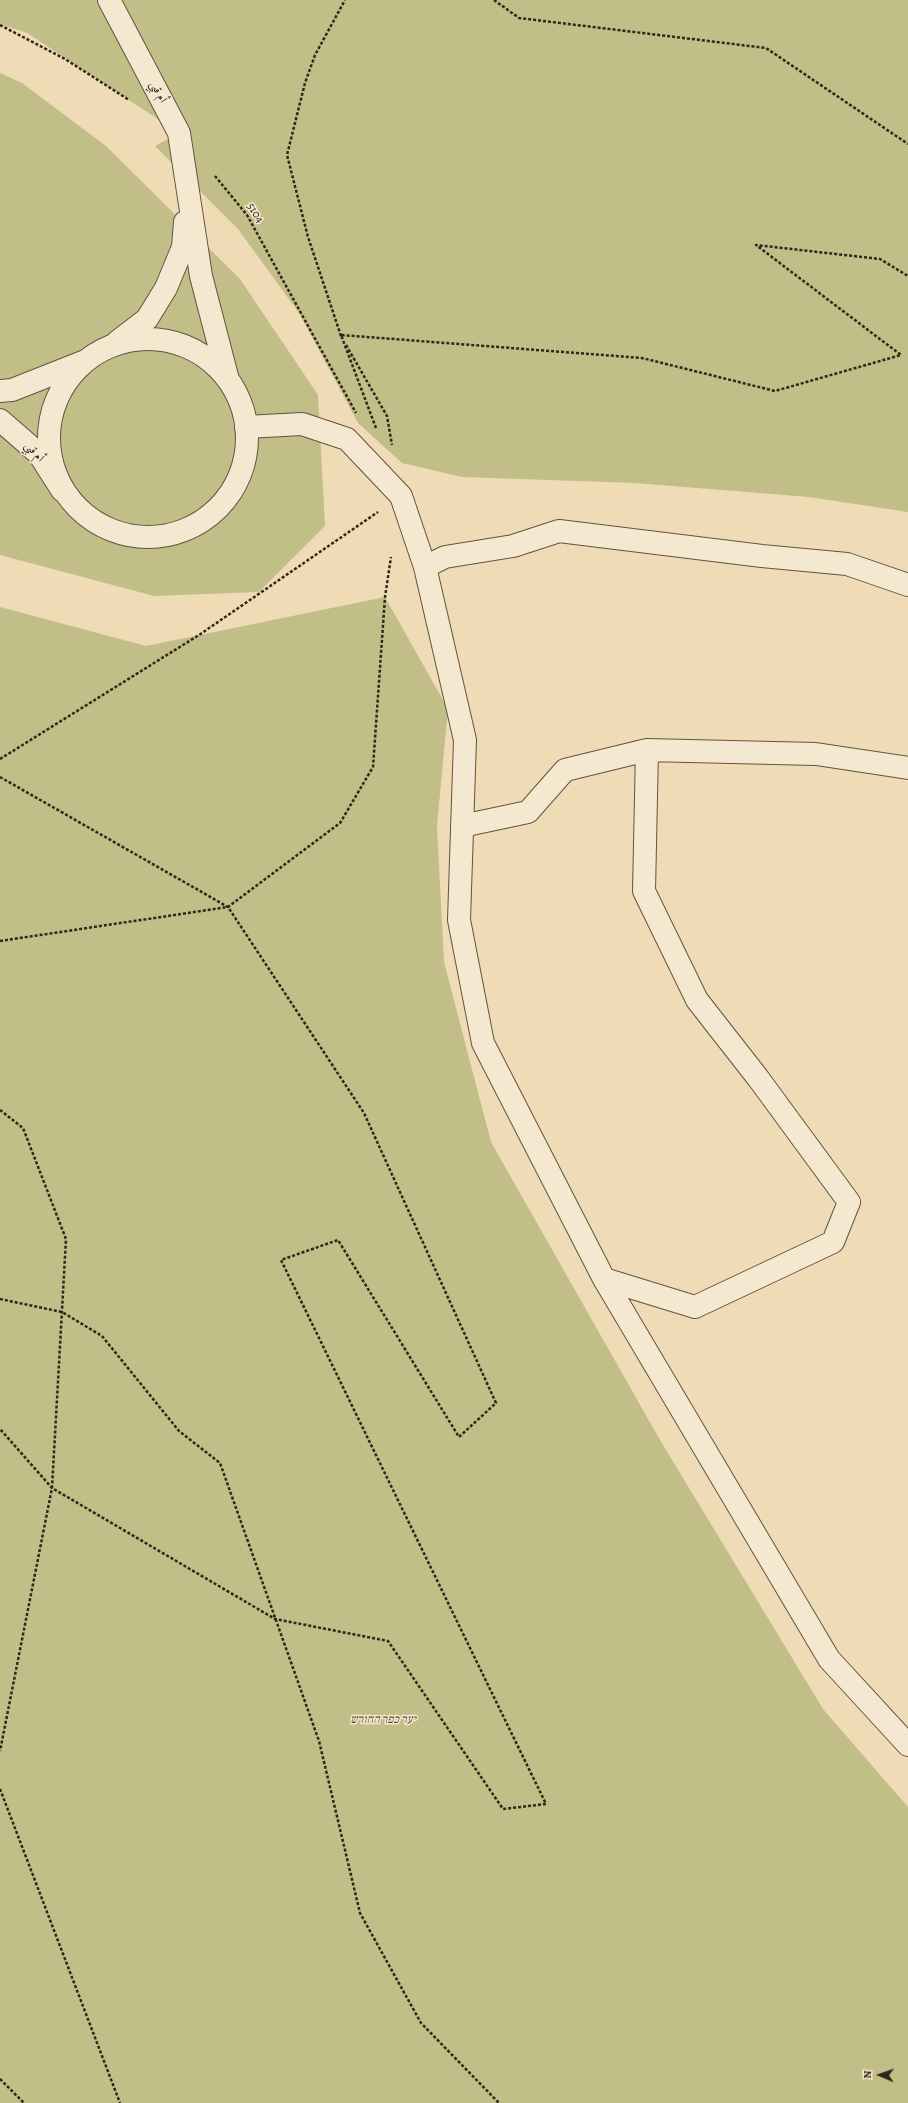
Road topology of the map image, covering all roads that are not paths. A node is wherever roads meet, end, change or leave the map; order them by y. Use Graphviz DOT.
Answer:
graph roads {
  1 [pos="109,0"];
  2 [pos="187,190"];
  3 [pos="114,345"];
  4 [pos="83,362"];
  5 [pos="227,376"];
  6 [pos="0,391"];
  7 [pos="0,420"];
  8 [pos="246,427"];
  9 [pos="62,490"];
  10 [pos="425,567"];
  11 [pos="908,585"];
  12 [pos="647,750"];
  13 [pos="908,768"];
  14 [pos="462,826"];
  15 [pos="604,1279"];
  16 [pos="908,1745"];
  1 -- 2 [label="street, أم قبي"];
  2 -- 3 [label="street, أم قبي"];
  2 -- 5 [label="street, أم قبي"];
  3 -- 4 [label="street"];
  3 -- 5 [label="street"];
  4 -- 6 [label="street"];
  4 -- 9 [label="street"];
  5 -- 8 [label="street"];
  7 -- 9 [label="street, أم قبي"];
  8 -- 9 [label="street"];
  8 -- 10 [label="street"];
  10 -- 11 [label="street"];
  10 -- 14 [label="street"];
  12 -- 13 [label="street"];
  12 -- 14 [label="street"];
  12 -- 15 [label="street"];
  14 -- 15 [label="street"];
  15 -- 16 [label="street"];
}
